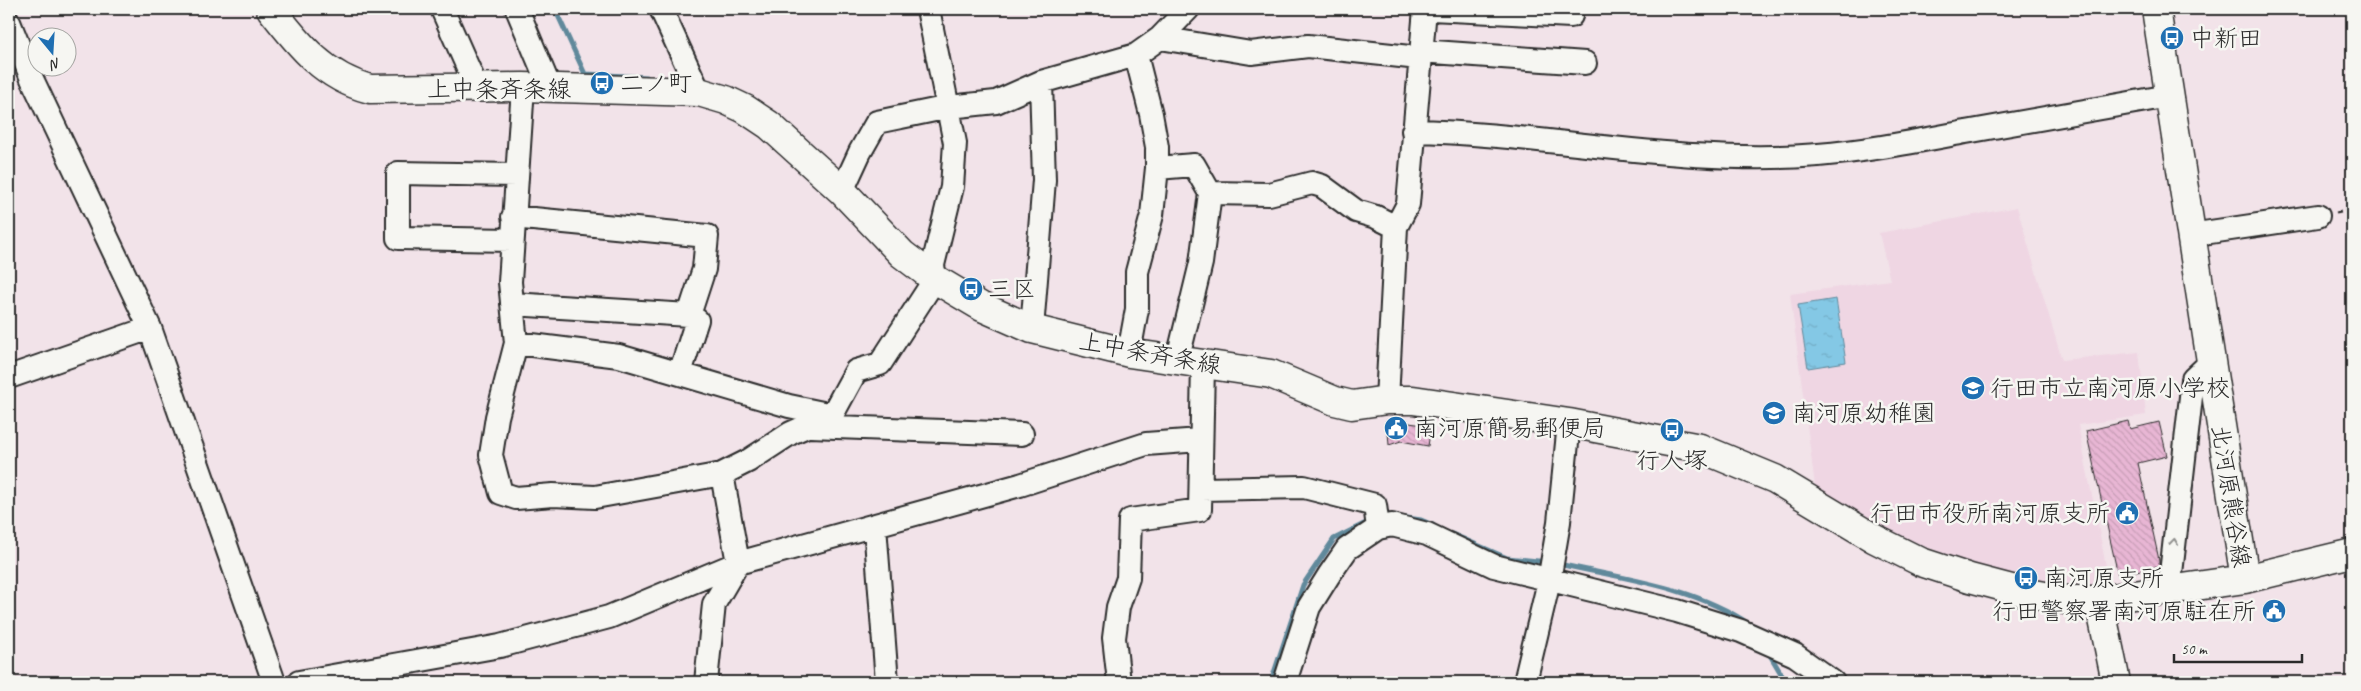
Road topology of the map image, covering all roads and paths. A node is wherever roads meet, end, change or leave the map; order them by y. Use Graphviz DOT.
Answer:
graph roads {
  1 [pos="271,9"];
  2 [pos="442,9"];
  3 [pos="517,9"];
  4 [pos="661,9"];
  5 [pos="928,9"];
  6 [pos="1188,9"];
  7 [pos="1425,9"];
  8 [pos="1431,9"];
  9 [pos="1572,9"];
  10 [pos="2156,9"];
  11 [pos="9,22"];
  12 [pos="1160,38"];
  13 [pos="1136,55"];
  14 [pos="1419,55"];
  15 [pos="1584,63"];
  16 [pos="1041,82"];
  17 [pos="523,87"];
  18 [pos="477,88"];
  19 [pos="550,88"];
  20 [pos="699,92"];
  21 [pos="2169,96"];
  22 [pos="949,107"];
  23 [pos="1414,131"];
  24 [pos="1157,168"];
  25 [pos="515,175"];
  26 [pos="842,191"];
  27 [pos="1210,193"];
  28 [pos="2318,216"];
  29 [pos="513,217"];
  30 [pos="1396,227"];
  31 [pos="2190,235"];
  32 [pos="512,240"];
  33 [pos="935,279"];
  34 [pos="512,304"];
  35 [pos="689,315"];
  36 [pos="150,328"];
  37 [pos="1032,329"];
  38 [pos="516,343"];
  39 [pos="1129,353"];
  40 [pos="2211,362"];
  41 [pos="1190,363"];
  42 [pos="680,373"];
  43 [pos="9,377"];
  44 [pos="1387,400"];
  45 [pos="832,415"];
  46 [pos="1569,424"];
  47 [pos="807,426"];
  48 [pos="1022,434"];
  49 [pos="1200,440"];
  50 [pos="722,474"];
  51 [pos="1202,489"];
  52 [pos="875,526"];
  53 [pos="1378,528"];
  54 [pos="2352,554"];
  55 [pos="738,563"];
  56 [pos="2245,579"];
  57 [pos="1549,581"];
  58 [pos="2169,590"];
  59 [pos="2099,600"];
  60 [pos="274,682"];
  61 [pos="299,682"];
  62 [pos="706,682"];
  63 [pos="887,682"];
  64 [pos="1119,682"];
  65 [pos="1285,682"];
  66 [pos="1525,682"];
  67 [pos="1833,682"];
  68 [pos="2116,682"];
  1 -- 18 [label="main road, 上中条斉条線"];
  2 -- 18 [label="street"];
  3 -- 19 [label="street"];
  4 -- 20 [label="street"];
  5 -- 22 [label="street"];
  6 -- 12 [label="street"];
  7 -- 14 [label="street"];
  8 -- 9 [label="street"];
  10 -- 21 [label="main road, 北河原熊谷線"];
  11 -- 36 [label="street"];
  12 -- 13 [label="street"];
  12 -- 14 [label="street"];
  13 -- 16 [label="street"];
  13 -- 24 [label="street"];
  14 -- 15 [label="street"];
  14 -- 23 [label="street"];
  16 -- 22 [label="street"];
  16 -- 37 [label="street"];
  17 -- 18 [label="main road, 上中条斉条線"];
  17 -- 19 [label="main road, 上中条斉条線"];
  17 -- 25 [label="street"];
  19 -- 20 [label="main road, 上中条斉条線"];
  20 -- 26 [label="main road, 上中条斉条線"];
  21 -- 23 [label="street"];
  21 -- 31 [label="main road, 北河原熊谷線"];
  22 -- 26 [label="street"];
  22 -- 33 [label="street"];
  23 -- 30 [label="street"];
  24 -- 27 [label="street"];
  24 -- 39 [label="street"];
  25 -- 29 [label="street"];
  25 -- 32 [label="street"];
  26 -- 33 [label="main road, 上中条斉条線"];
  27 -- 30 [label="street"];
  27 -- 41 [label="street"];
  28 -- 31 [label="street"];
  29 -- 32 [label="street"];
  29 -- 35 [label="street"];
  30 -- 44 [label="street"];
  31 -- 40 [label="main road, 北河原熊谷線"];
  32 -- 34 [label="street"];
  33 -- 37 [label="main road, 上中条斉条線"];
  33 -- 45 [label="street"];
  34 -- 35 [label="street"];
  34 -- 38 [label="street"];
  35 -- 42 [label="street"];
  36 -- 43 [label="street"];
  36 -- 60 [label="street"];
  37 -- 39 [label="main road, 上中条斉条線"];
  38 -- 42 [label="street"];
  38 -- 50 [label="street"];
  39 -- 41 [label="main road, 上中条斉条線"];
  40 -- 56 [label="main road, 北河原熊谷線"];
  58 -- 40 [label="street, one-way"];
  41 -- 44 [label="main road, 上中条斉条線"];
  41 -- 49 [label="street"];
  42 -- 45 [label="street"];
  44 -- 46 [label="main road, 上中条斉条線"];
  45 -- 47 [label="street"];
  46 -- 57 [label="street"];
  46 -- 59 [label="main road, 上中条斉条線"];
  47 -- 48 [label="street"];
  47 -- 50 [label="street"];
  49 -- 51 [label="street"];
  49 -- 52 [label="street"];
  50 -- 55 [label="street"];
  51 -- 53 [label="street"];
  51 -- 64 [label="street"];
  52 -- 55 [label="street"];
  52 -- 63 [label="street"];
  53 -- 57 [label="street"];
  53 -- 65 [label="street"];
  54 -- 56 [label="main road"];
  55 -- 61 [label="street"];
  55 -- 62 [label="street"];
  56 -- 58 [label="main road, 北河原熊谷線"];
  57 -- 66 [label="street"];
  57 -- 67 [label="street"];
  58 -- 59 [label="main road, 北河原熊谷線"];
  59 -- 68 [label="main road"];
}
